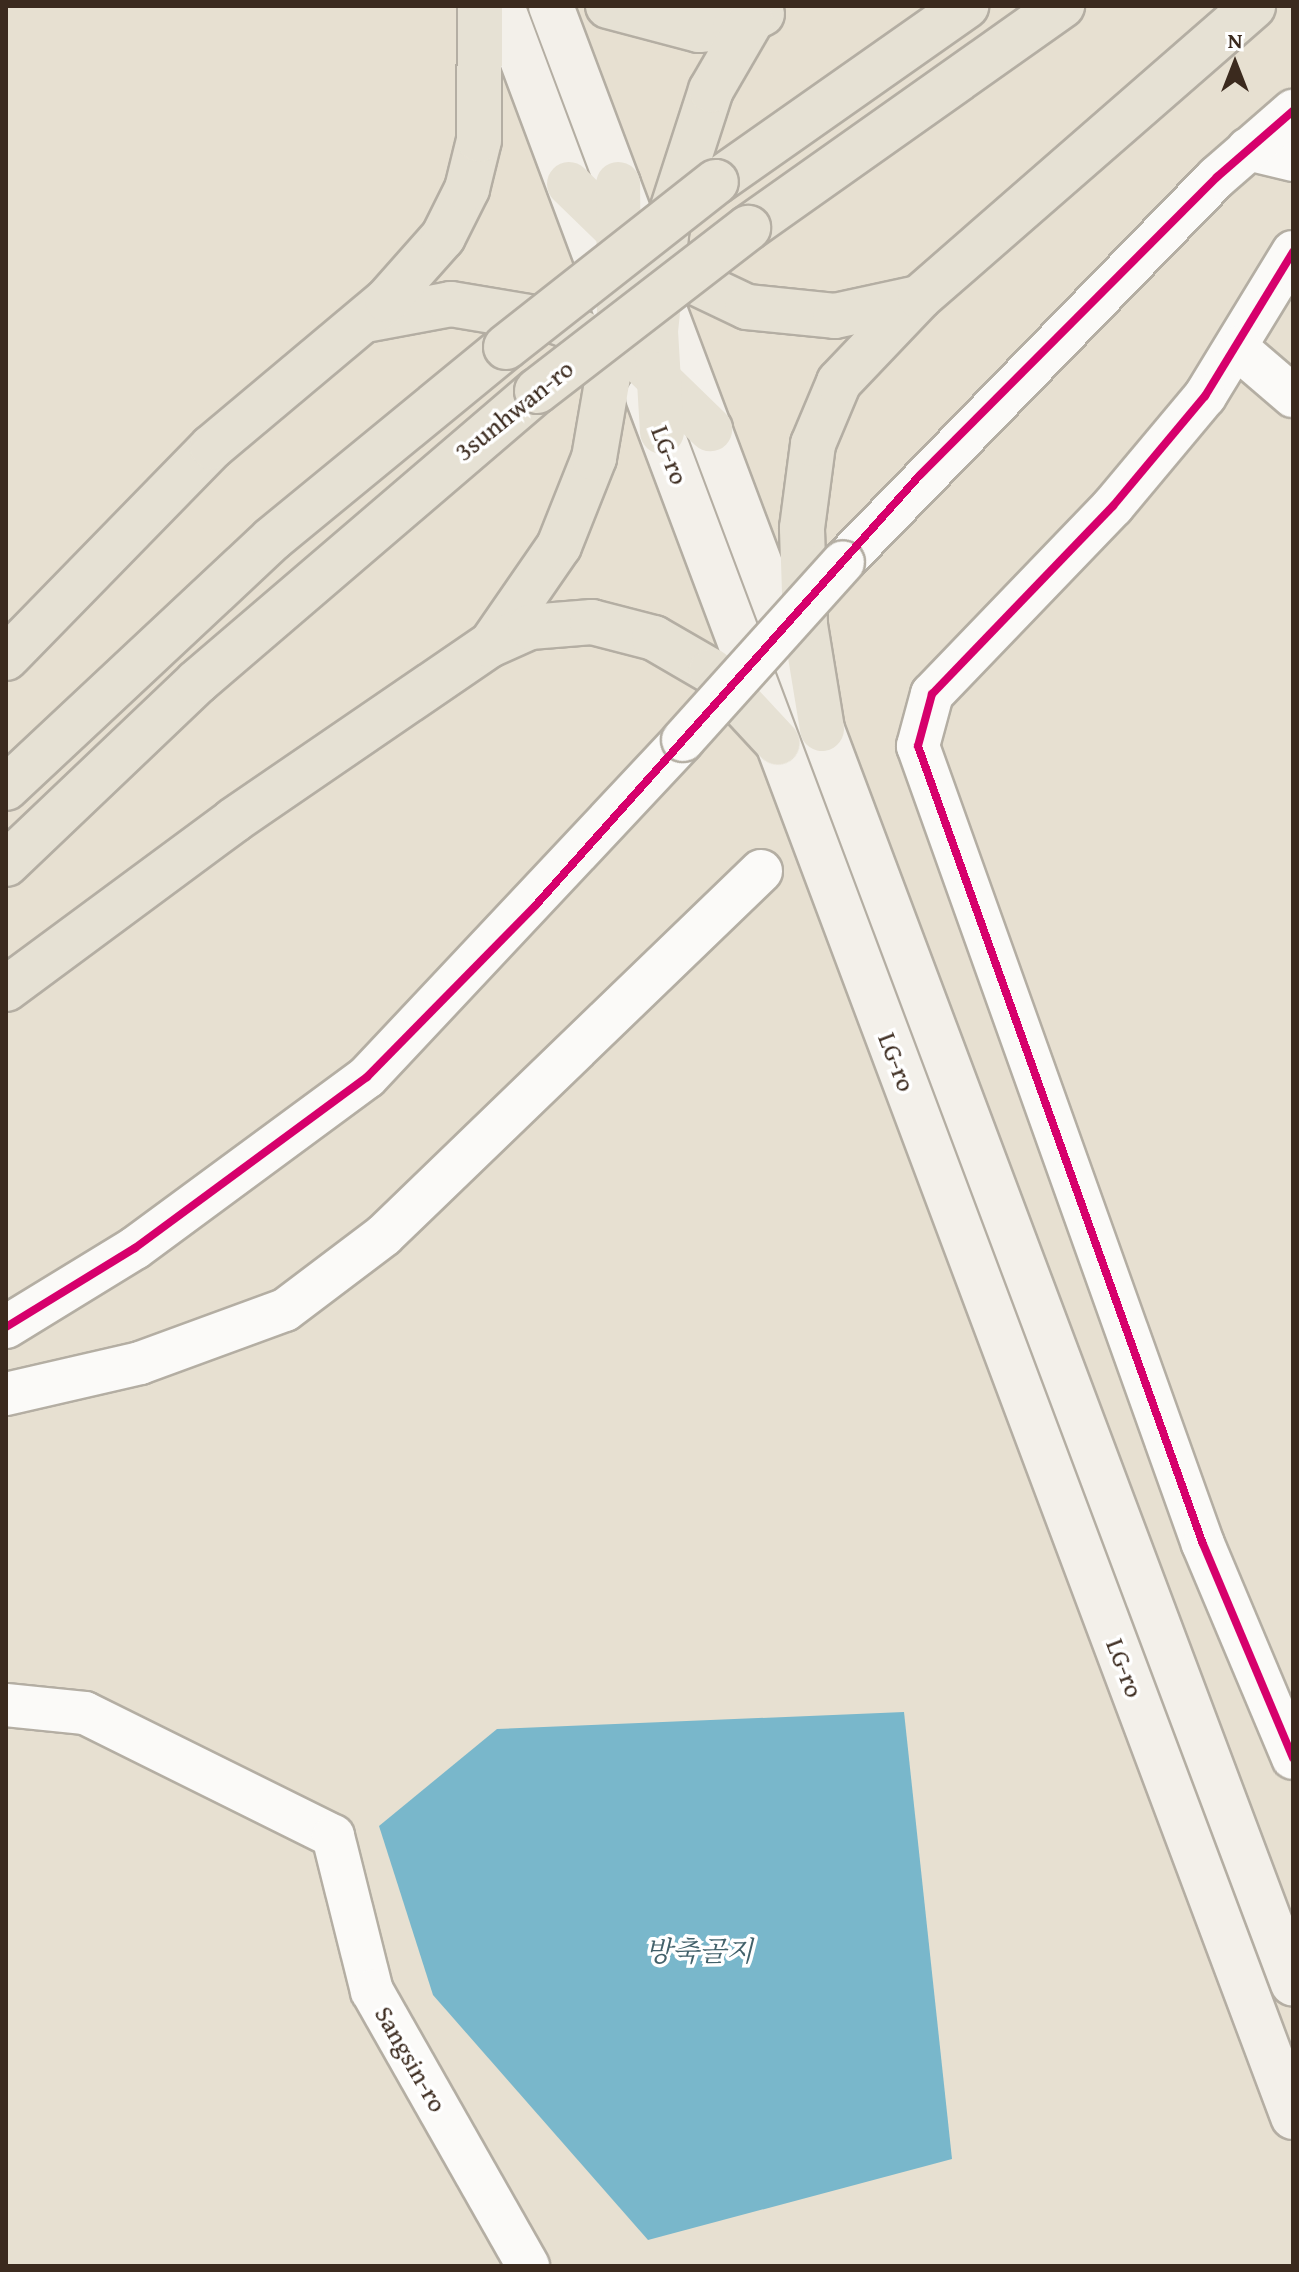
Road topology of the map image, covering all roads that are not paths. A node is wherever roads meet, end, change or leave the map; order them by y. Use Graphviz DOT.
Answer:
graph roads {
  1 [pos="480,6"];
  2 [pos="502,6"];
  3 [pos="551,6"];
  4 [pos="608,6"];
  5 [pos="966,6"];
  6 [pos="1062,6"];
  7 [pos="1253,6"];
  8 [pos="763,14"];
  9 [pos="1293,111"];
  10 [pos="1248,149"];
  11 [pos="1293,160"];
  12 [pos="569,184"];
  13 [pos="618,184"];
  14 [pos="1293,252"];
  15 [pos="647,265"];
  16 [pos="920,297"];
  17 [pos="363,320"];
  18 [pos="631,348"];
  19 [pos="1237,348"];
  20 [pos="1293,396"];
  21 [pos="710,429"];
  22 [pos="662,432"];
  23 [pos="490,645"];
  24 [pos="6,658"];
  25 [pos="822,729"];
  26 [pos="778,743"];
  27 [pos="6,788"];
  28 [pos="6,864"];
  29 [pos="761,871"];
  30 [pos="6,989"];
  31 [pos="6,1327"];
  32 [pos="6,1394"];
  33 [pos="6,1705"];
  34 [pos="1293,1758"];
  35 [pos="1293,1984"];
  36 [pos="1293,2117"];
  37 [pos="528,2266"];
  1 -- 17 [label="highway"];
  2 -- 12 [label="main road"];
  3 -- 13 [label="main road"];
  4 -- 8 [label="highway"];
  5 -- 27 [label="highway, 3sunhwan-ro, bridge"];
  6 -- 28 [label="highway, 3sunhwan-ro, bridge"];
  7 -- 16 [label="highway"];
  8 -- 15 [label="highway"];
  9 -- 10 [label="street"];
  10 -- 11 [label="street"];
  10 -- 31 [label="street, bridge"];
  12 -- 15 [label="highway"];
  12 -- 18 [label="main road"];
  13 -- 15 [label="highway"];
  14 -- 19 [label="street"];
  15 -- 16 [label="highway"];
  15 -- 18 [label="highway"];
  15 -- 18 [label="highway"];
  15 -- 21 [label="main road, LG-ro"];
  16 -- 25 [label="highway"];
  17 -- 18 [label="highway"];
  17 -- 24 [label="highway"];
  18 -- 21 [label="highway"];
  18 -- 22 [label="highway"];
  18 -- 23 [label="highway"];
  19 -- 20 [label="street"];
  19 -- 34 [label="street"];
  21 -- 25 [label="main road, LG-ro"];
  22 -- 26 [label="main road, LG-ro"];
  23 -- 26 [label="highway"];
  23 -- 30 [label="highway"];
  25 -- 35 [label="main road, LG-ro"];
  26 -- 36 [label="main road, LG-ro"];
  29 -- 32 [label="street"];
  33 -- 37 [label="street, Sangsin-ro"];
}
